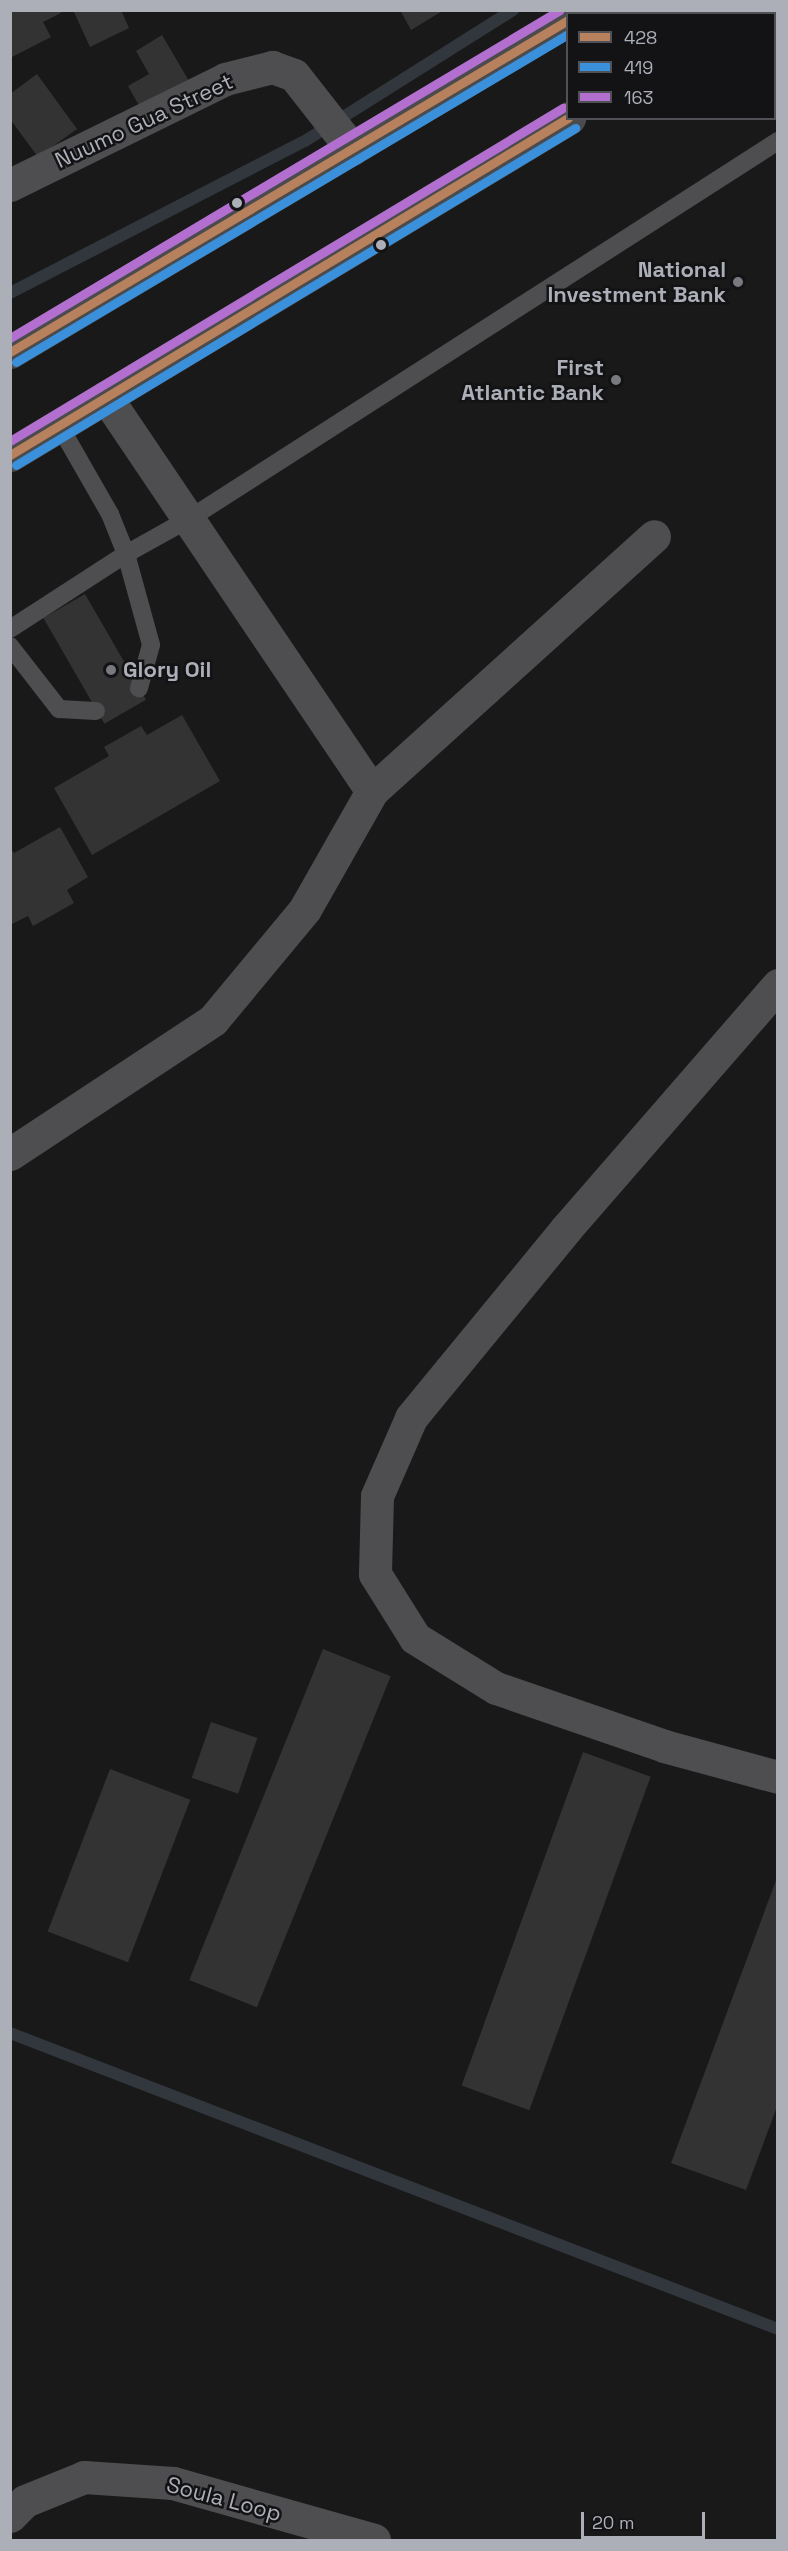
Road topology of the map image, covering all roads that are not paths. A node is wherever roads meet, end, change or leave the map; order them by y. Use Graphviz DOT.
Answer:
graph roads {
  1 [pos="566,21"];
  2 [pos="566,120"];
  3 [pos="345,140"];
  4 [pos="777,141"];
  5 [pos="10,185"];
  6 [pos="10,352"];
  7 [pos="106,397"];
  8 [pos="60,425"];
  9 [pos="10,455"];
  10 [pos="189,519"];
  11 [pos="654,536"];
  12 [pos="126,554"];
  13 [pos="10,629"];
  14 [pos="10,646"];
  15 [pos="139,688"];
  16 [pos="96,711"];
  17 [pos="372,791"];
  18 [pos="777,986"];
  19 [pos="10,1154"];
  20 [pos="777,1777"];
  21 [pos="10,2516"];
  22 [pos="374,2541"];
  1 -- 3 [label="main road"];
  2 -- 7 [label="main road"];
  3 -- 5 [label="street, Nuumo Gua Street"];
  3 -- 6 [label="main road"];
  4 -- 10 [label="lane"];
  7 -- 8 [label="main road"];
  7 -- 10 [label="street"];
  8 -- 9 [label="main road"];
  8 -- 12 [label="lane"];
  10 -- 12 [label="lane"];
  10 -- 17 [label="street"];
  11 -- 17 [label="street"];
  12 -- 13 [label="lane"];
  12 -- 15 [label="lane"];
  14 -- 16 [label="lane"];
  17 -- 19 [label="street"];
  18 -- 20 [label="street"];
  21 -- 22 [label="street, Soula Loop"];
}
